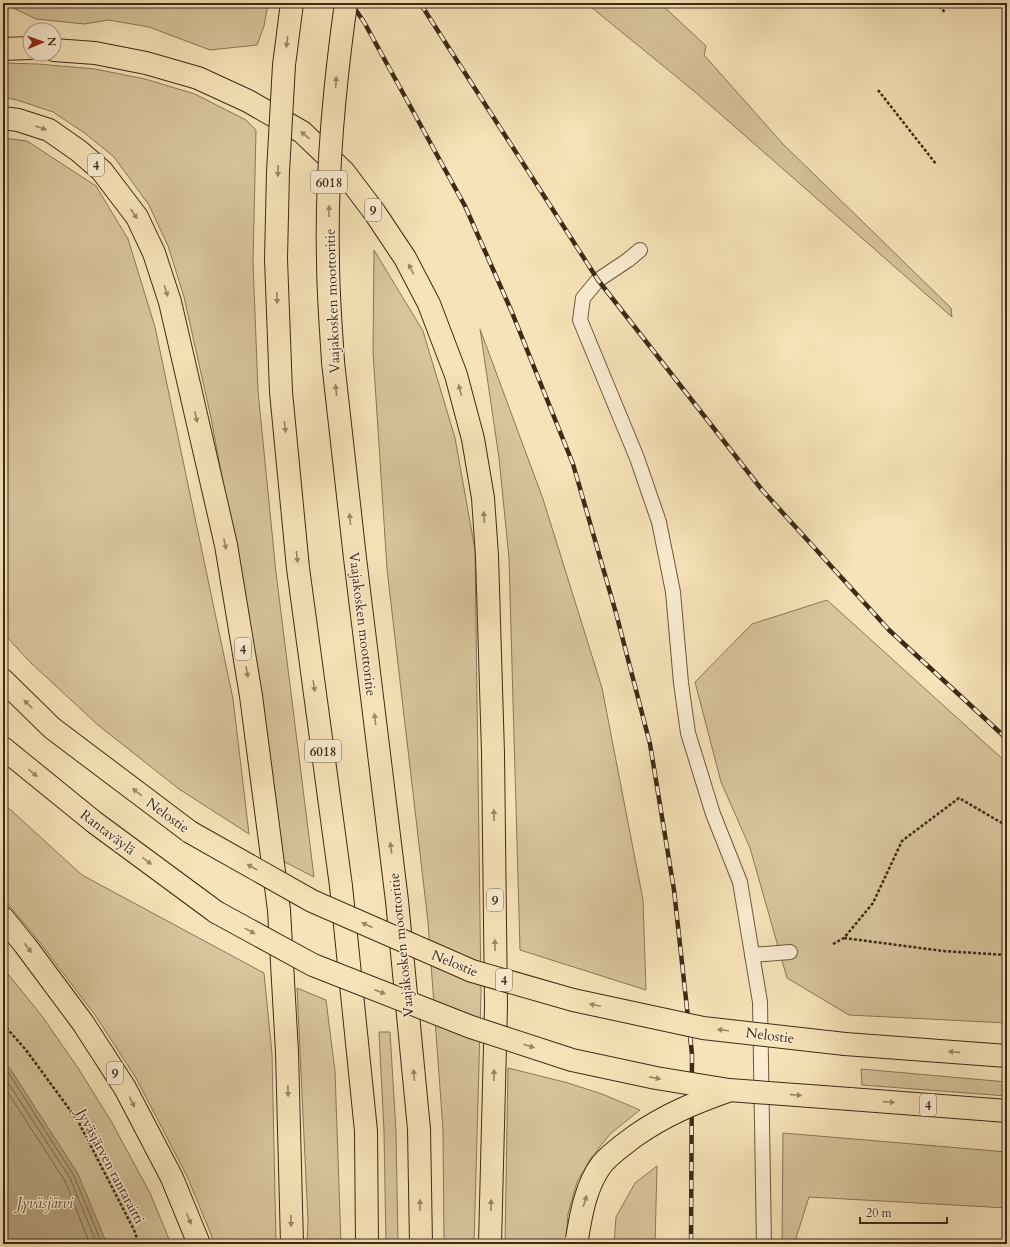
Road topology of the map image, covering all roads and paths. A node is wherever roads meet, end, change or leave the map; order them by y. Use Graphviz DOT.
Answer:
graph roads {
  1 [pos="292,3"];
  2 [pos="346,3"];
  3 [pos="935,3"];
  4 [pos="946,14"];
  5 [pos="22,48"];
  6 [pos="3,49"];
  7 [pos="62,51"];
  8 [pos="878,90"];
  9 [pos="3,118"];
  10 [pos="936,164"];
  11 [pos="640,250"];
  12 [pos="3,680"];
  13 [pos="3,748"];
  14 [pos="1007,826"];
  15 [pos="3,918"];
  16 [pos="844,938"];
  17 [pos="833,944"];
  18 [pos="790,952"];
  19 [pos="752,955"];
  20 [pos="1007,955"];
  21 [pos="3,1024"];
  22 [pos="1007,1056"];
  23 [pos="729,1090"];
  24 [pos="1007,1111"];
  25 [pos="577,1242"];
  26 [pos="139,1244"];
  27 [pos="199,1244"];
  28 [pos="292,1244"];
  29 [pos="367,1244"];
  30 [pos="420,1244"];
  31 [pos="490,1244"];
  32 [pos="764,1244"];
  1 -- 29 [label="highway, 6018, one-way, bridge"];
  30 -- 2 [label="highway, Vaajakosken moottoritie / 6018, one-way, bridge"];
  3 -- 4 [label="path"];
  5 -- 6 [label="highway"];
  31 -- 7 [label="highway, 9, one-way"];
  8 -- 10 [label="path"];
  9 -- 28 [label="highway, 4, one-way"];
  11 -- 19 [label="lane"];
  22 -- 12 [label="highway, Nelostie / 4, one-way, bridge"];
  13 -- 23 [label="highway, Rantaväylä / 4, one-way, bridge"];
  14 -- 16 [label="path"];
  15 -- 27 [label="highway, 9, one-way"];
  16 -- 17 [label="path"];
  16 -- 20 [label="path"];
  18 -- 19 [label="lane"];
  19 -- 32 [label="lane"];
  21 -- 26 [label="path, Jyväsjärven rantaraitti"];
  23 -- 24 [label="highway, 4, one-way, bridge"];
  25 -- 23 [label="highway, 4, one-way, bridge"];
}
